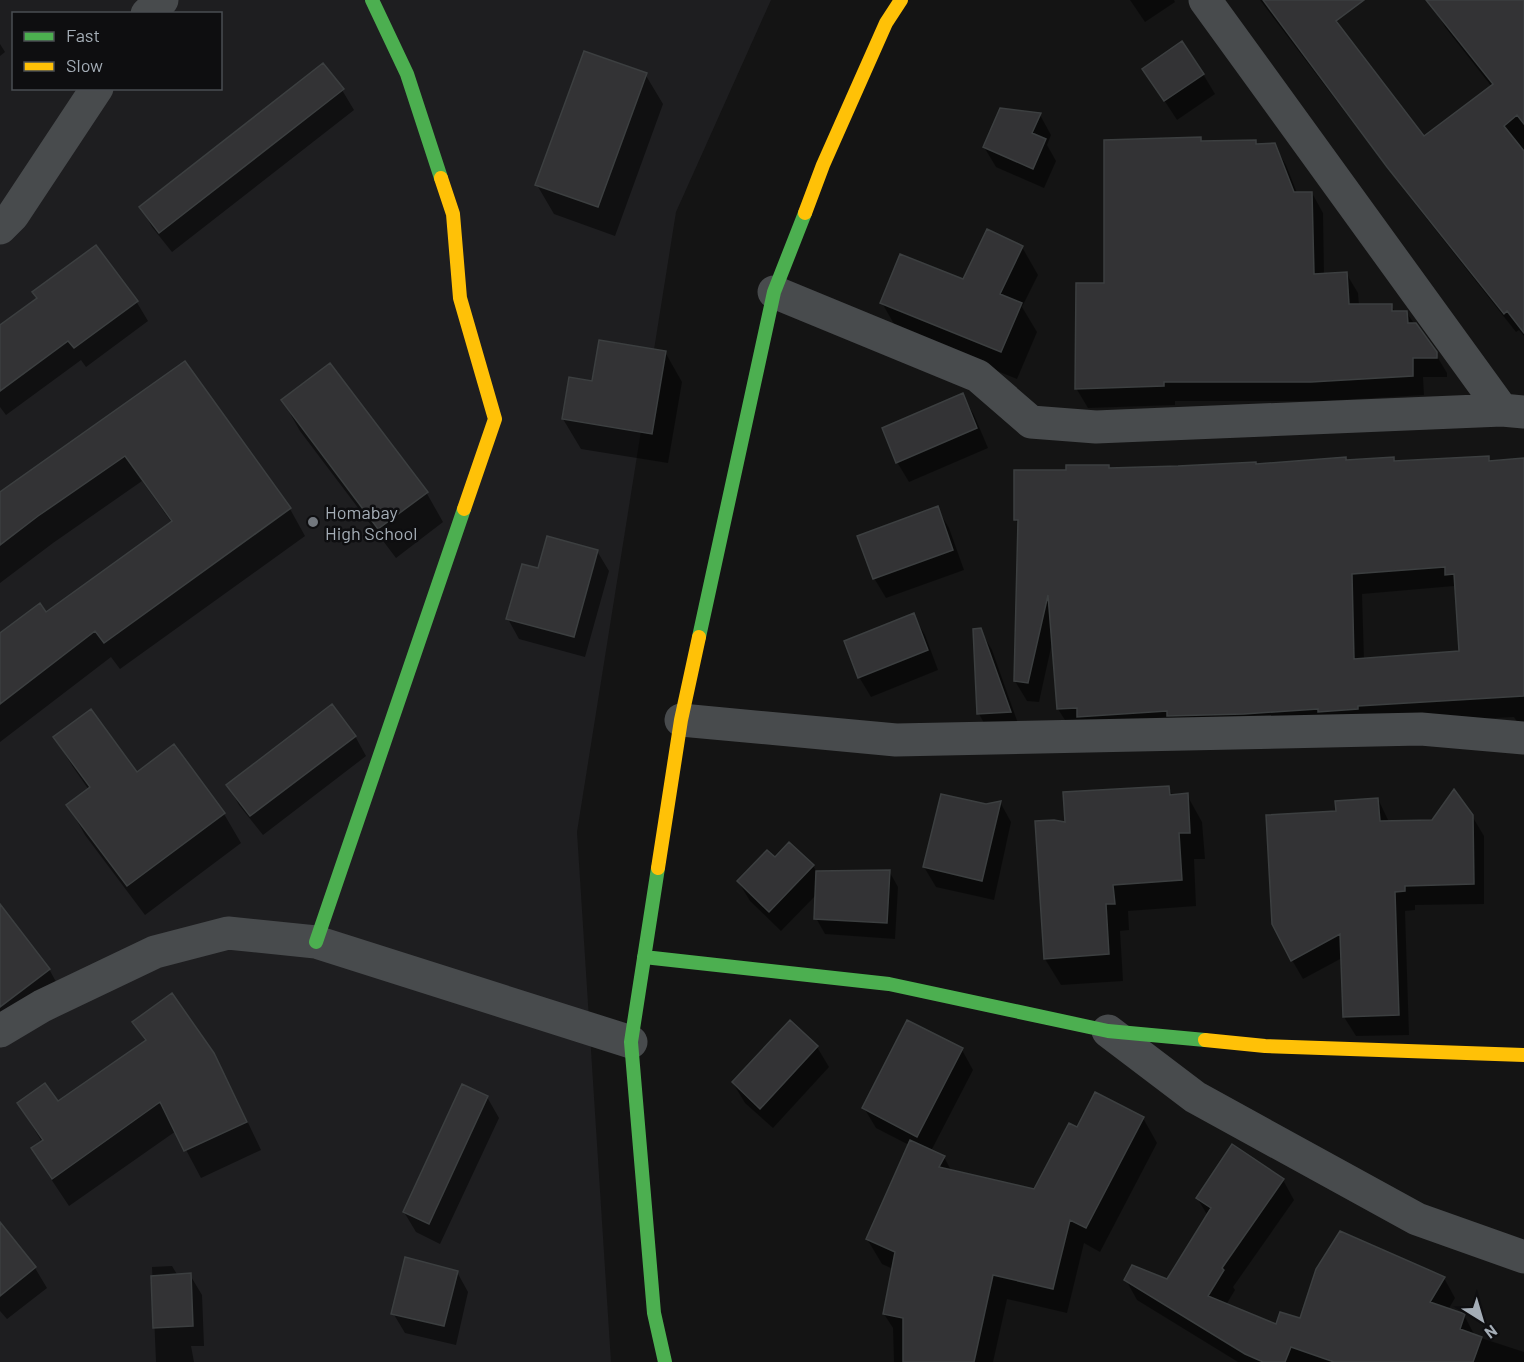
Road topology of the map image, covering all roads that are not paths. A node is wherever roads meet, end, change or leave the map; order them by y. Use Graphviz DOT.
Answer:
graph roads {
  1 [pos="162,0"];
  2 [pos="372,0"];
  3 [pos="901,0"];
  4 [pos="1205,0"];
  5 [pos="149,12"];
  6 [pos="96,90"];
  7 [pos="0,228"];
  8 [pos="774,292"];
  9 [pos="1513,411"];
  10 [pos="681,720"];
  11 [pos="1524,738"];
  12 [pos="316,942"];
  13 [pos="644,957"];
  14 [pos="0,1031"];
  15 [pos="1108,1031"];
  16 [pos="631,1042"];
  17 [pos="1524,1055"];
  18 [pos="1524,1257"];
  19 [pos="665,1362"];
  1 -- 5 [label="street"];
  2 -- 12 [label="street"];
  3 -- 8 [label="street"];
  4 -- 9 [label="street"];
  6 -- 7 [label="street"];
  8 -- 9 [label="street"];
  8 -- 10 [label="street"];
  10 -- 11 [label="street"];
  10 -- 13 [label="street"];
  12 -- 14 [label="street"];
  12 -- 16 [label="street"];
  13 -- 15 [label="street"];
  13 -- 16 [label="street"];
  15 -- 17 [label="street"];
  15 -- 18 [label="street"];
  16 -- 19 [label="street"];
}
